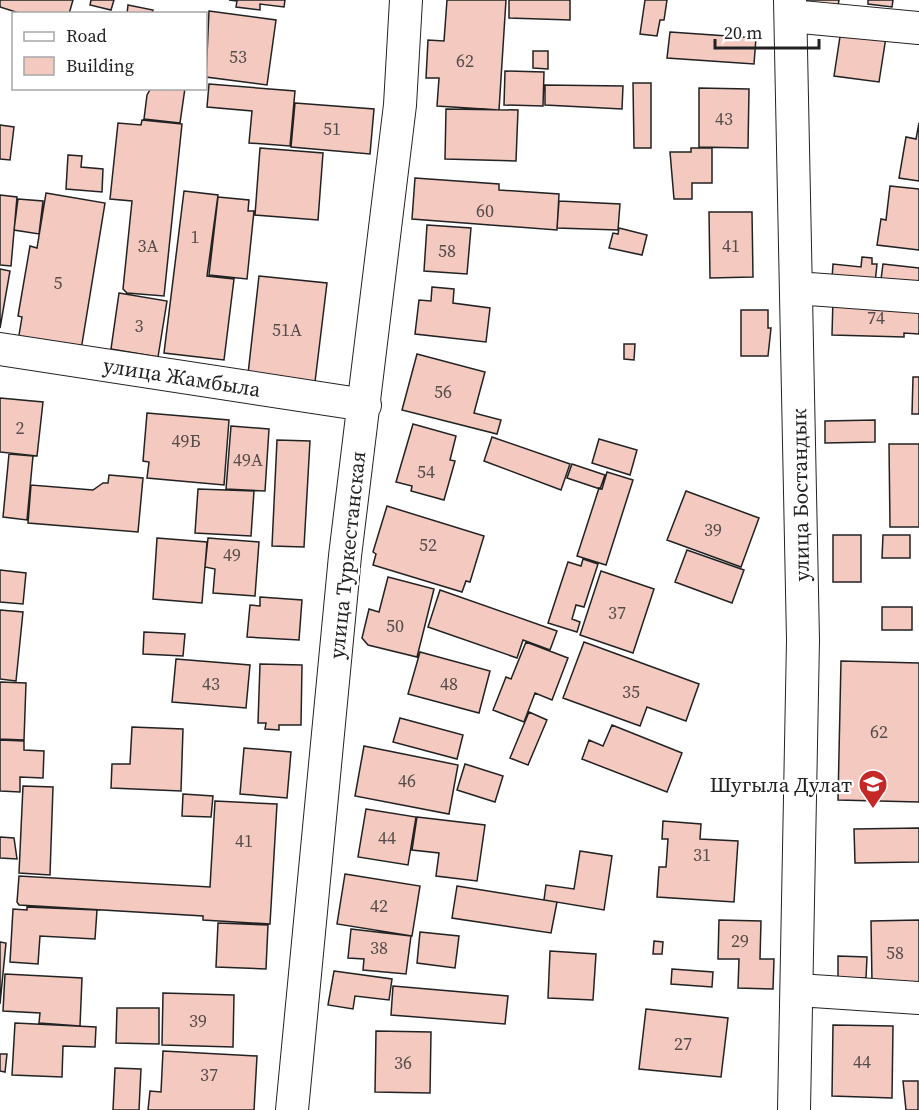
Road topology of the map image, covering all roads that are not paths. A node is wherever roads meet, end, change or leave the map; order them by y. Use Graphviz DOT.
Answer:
graph roads {
  1 [pos="406,0"];
  2 [pos="791,8"];
  3 [pos="919,28"];
  4 [pos="796,288"];
  5 [pos="919,297"];
  6 [pos="0,349"];
  7 [pos="365,405"];
  8 [pos="798,990"];
  9 [pos="919,998"];
  10 [pos="292,1110"];
  11 [pos="794,1110"];
  1 -- 7 [label="street, улица Туркестанская"];
  2 -- 3 [label="street"];
  2 -- 4 [label="street, улица Бостандык"];
  4 -- 5 [label="street"];
  4 -- 8 [label="street, улица Бостандык"];
  6 -- 7 [label="street, улица Жамбыла"];
  7 -- 10 [label="street, улица Туркестанская"];
  8 -- 9 [label="street"];
  8 -- 11 [label="street, улица Бостандык"];
}
